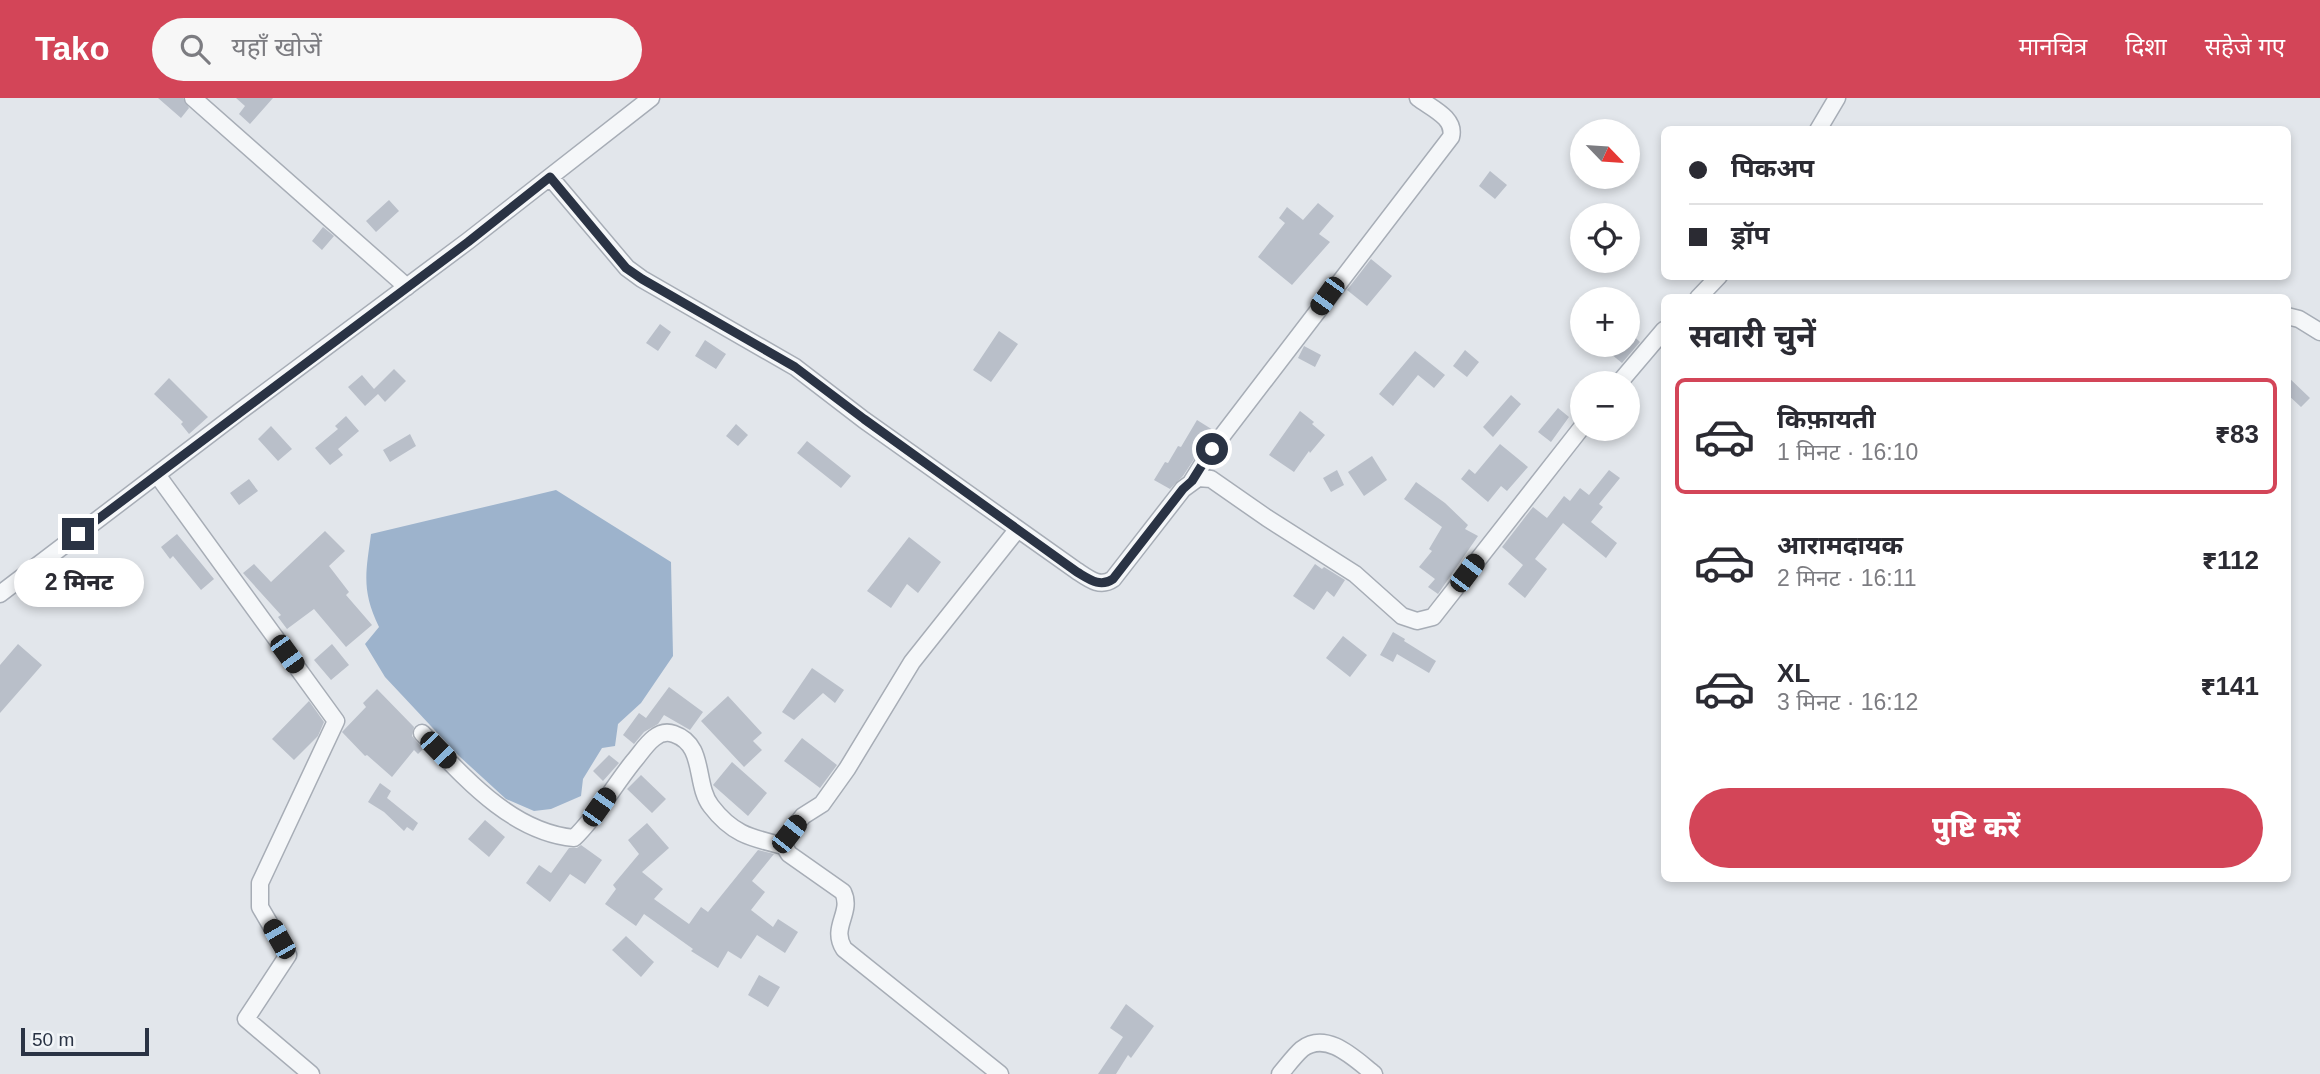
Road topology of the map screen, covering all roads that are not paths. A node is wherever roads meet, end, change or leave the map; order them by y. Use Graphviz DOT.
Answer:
graph roads {
  1 [pos="193,98"];
  2 [pos="651,98"];
  3 [pos="1418,98"];
  4 [pos="1837,98"];
  5 [pos="1820,126"];
  6 [pos="550,177"];
  7 [pos="1715,280"];
  8 [pos="407,287"];
  9 [pos="1702,294"];
  10 [pos="2291,318"];
  11 [pos="2320,332"];
  12 [pos="1661,334"];
  13 [pos="1629,371"];
  14 [pos="1571,441"];
  15 [pos="158,476"];
  16 [pos="1192,481"];
  17 [pos="1017,530"];
  18 [pos="0,594"];
  19 [pos="422,733"];
  20 [pos="784,846"];
  21 [pos="311,1074"];
  22 [pos="1000,1074"];
  23 [pos="1280,1074"];
  24 [pos="1374,1074"];
  1 -- 8 [label="street"];
  2 -- 6 [label="street"];
  3 -- 16 [label="street"];
  4 -- 5 [label="street"];
  6 -- 8 [label="street"];
  6 -- 17 [label="street"];
  7 -- 9 [label="street"];
  8 -- 15 [label="street"];
  10 -- 11 [label="street"];
  12 -- 13 [label="street"];
  14 -- 16 [label="street"];
  15 -- 18 [label="street"];
  15 -- 21 [label="street"];
  16 -- 17 [label="street"];
  17 -- 20 [label="street"];
  19 -- 20 [label="street"];
  20 -- 22 [label="street"];
  23 -- 24 [label="street"];
}
